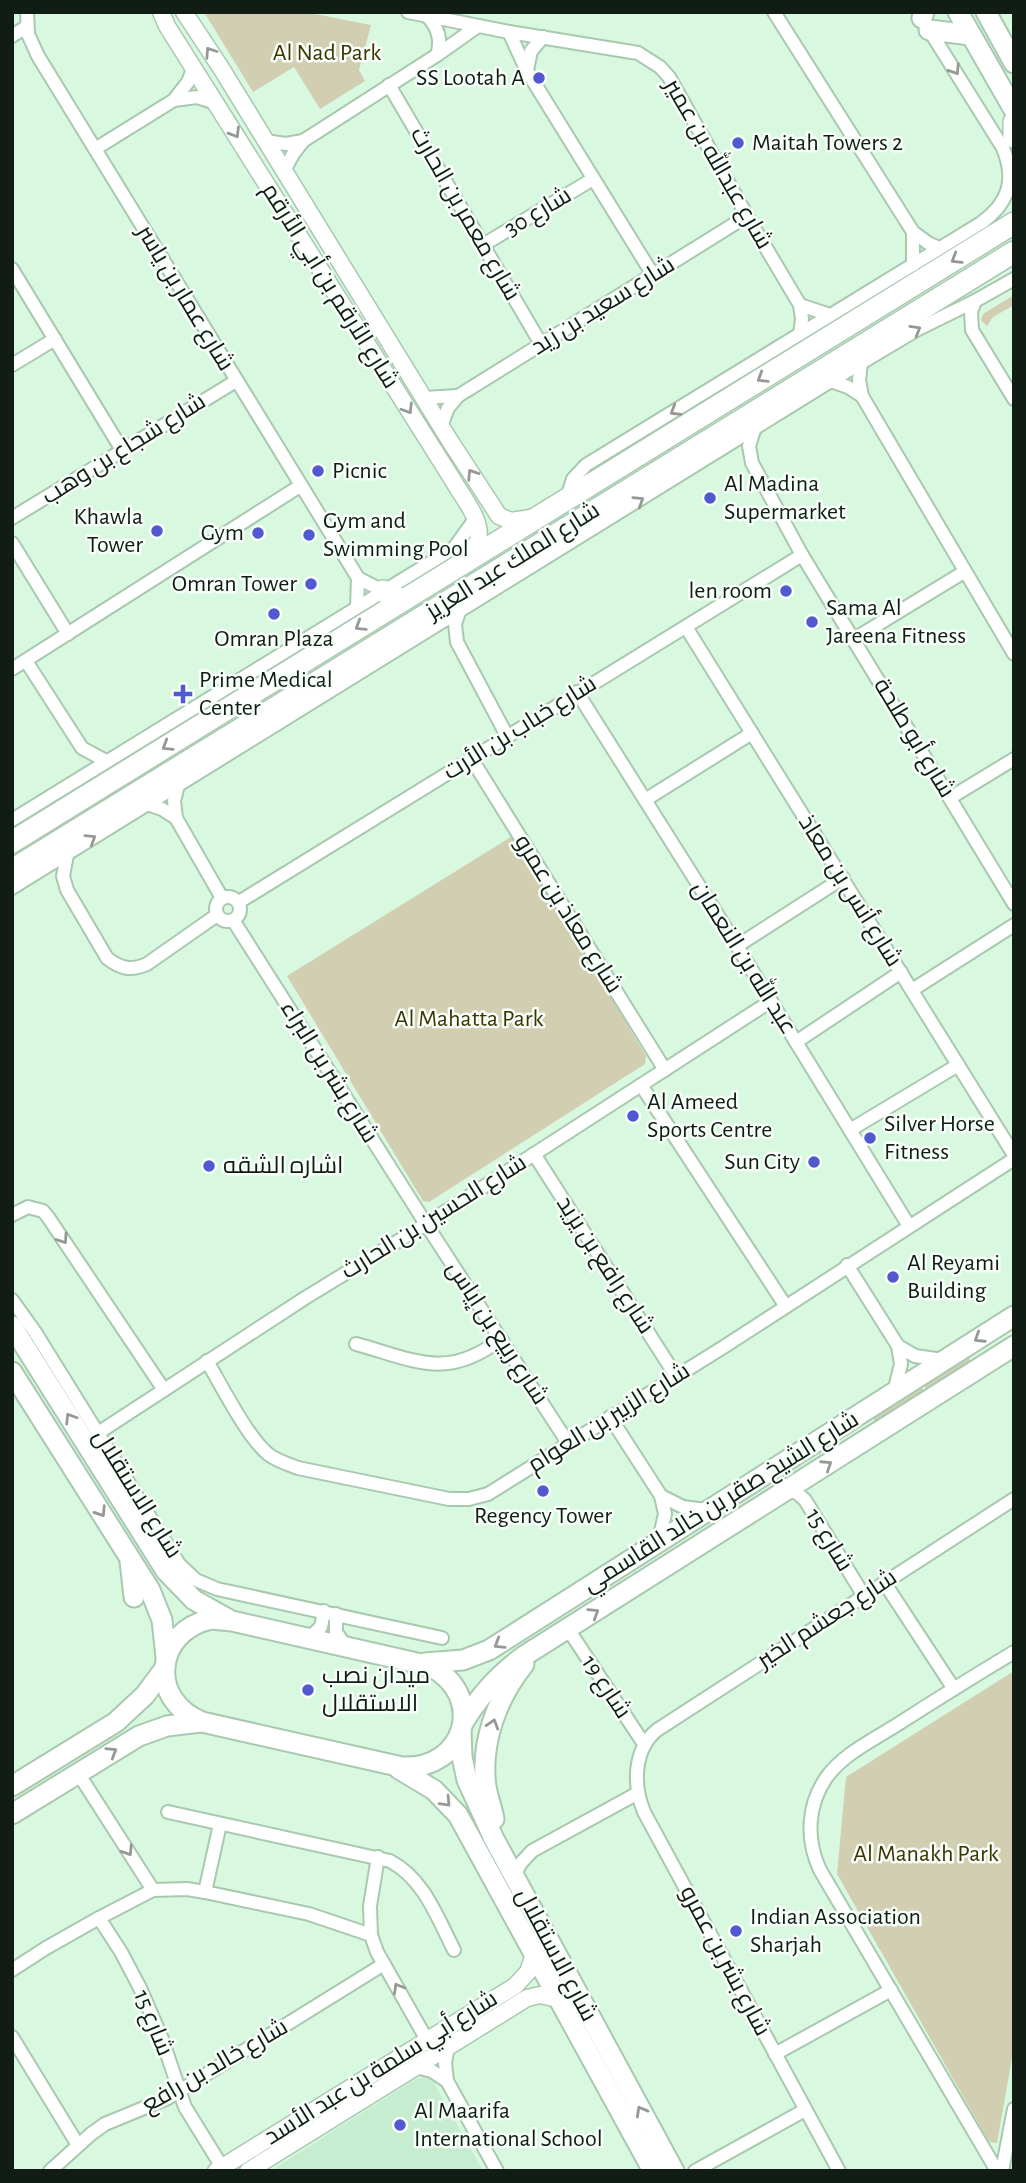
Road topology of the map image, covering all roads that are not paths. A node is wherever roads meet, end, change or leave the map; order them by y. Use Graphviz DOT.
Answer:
graph roads {
  1 [pos="27,12"];
  2 [pos="161,12"];
  3 [pos="184,12"];
  4 [pos="409,12"];
  5 [pos="774,12"];
  6 [pos="958,12"];
  7 [pos="986,12"];
  8 [pos="427,16"];
  9 [pos="923,18"];
  10 [pos="478,26"];
  11 [pos="26,27"];
  12 [pos="509,32"];
  13 [pos="971,35"];
  14 [pos="12,36"];
  15 [pos="544,37"];
  16 [pos="437,55"];
  17 [pos="1014,63"];
  18 [pos="194,66"];
  19 [pos="527,71"];
  20 [pos="389,85"];
  21 [pos="174,100"];
  22 [pos="216,103"];
  23 [pos="1014,110"];
  24 [pos="1014,122"];
  25 [pos="1014,137"];
  26 [pos="265,141"];
  27 [pos="303,141"];
  28 [pos="95,149"];
  29 [pos="284,171"];
  30 [pos="593,179"];
  31 [pos="747,216"];
  32 [pos="1014,223"];
  33 [pos="913,232"];
  34 [pos="483,245"];
  35 [pos="939,248"];
  36 [pos="1014,252"];
  37 [pos="913,265"];
  38 [pos="1014,268"];
  39 [pos="12,269"];
  40 [pos="653,275"];
  41 [pos="978,275"];
  42 [pos="1014,279"];
  43 [pos="975,301"];
  44 [pos="800,305"];
  45 [pos="830,315"];
  46 [pos="944,315"];
  47 [pos="854,321"];
  48 [pos="972,330"];
  49 [pos="800,334"];
  50 [pos="55,339"];
  51 [pos="541,344"];
  52 [pos="874,350"];
  53 [pos="12,365"];
  54 [pos="236,381"];
  55 [pos="831,381"];
  56 [pos="702,394"];
  57 [pos="458,396"];
  58 [pos="862,396"];
  59 [pos="424,398"];
  60 [pos="1014,399"];
  61 [pos="698,417"];
  62 [pos="441,426"];
  63 [pos="754,430"];
  64 [pos="700,446"];
  65 [pos="723,449"];
  66 [pos="122,450"];
  67 [pos="589,463"];
  68 [pos="752,463"];
  69 [pos="612,470"];
  70 [pos="454,482"];
  71 [pos="300,486"];
  72 [pos="487,497"];
  73 [pos="567,498"];
  74 [pos="541,517"];
  75 [pos="584,517"];
  76 [pos="12,518"];
  77 [pos="475,519"];
  78 [pos="577,539"];
  79 [pos="12,543"];
  80 [pos="802,555"];
  81 [pos="466,564"];
  82 [pos="964,572"];
  83 [pos="358,578"];
  84 [pos="393,595"];
  85 [pos="357,607"];
  86 [pos="459,612"];
  87 [pos="410,625"];
  88 [pos="685,626"];
  89 [pos="432,630"];
  90 [pos="68,634"];
  91 [pos="854,639"];
  92 [pos="459,648"];
  93 [pos="1014,654"];
  94 [pos="26,660"];
  95 [pos="12,670"];
  96 [pos="230,686"];
  97 [pos="302,691"];
  98 [pos="577,692"];
  99 [pos="225,709"];
  100 [pos="296,712"];
  101 [pos="752,733"];
  102 [pos="508,736"];
  103 [pos="82,748"];
  104 [pos="471,758"];
  105 [pos="1014,759"];
  106 [pos="106,761"];
  107 [pos="74,781"];
  108 [pos="178,785"];
  109 [pos="950,798"];
  110 [pos="645,800"];
  111 [pos="147,804"];
  112 [pos="61,811"];
  113 [pos="176,818"];
  114 [pos="12,820"];
  115 [pos="12,842"];
  116 [pos="67,855"];
  117 [pos="12,871"];
  118 [pos="38,872"];
  119 [pos="843,878"];
  120 [pos="12,888"];
  121 [pos="67,890"];
  122 [pos="222,898"];
  123 [pos="239,902"];
  124 [pos="1014,904"];
  125 [pos="218,915"];
  126 [pos="233,920"];
  127 [pos="1014,925"];
  128 [pos="737,946"];
  129 [pos="901,972"];
  130 [pos="912,990"];
  131 [pos="771,1001"];
  132 [pos="796,1042"];
  133 [pos="958,1065"];
  134 [pos="664,1070"];
  135 [pos="641,1085"];
  136 [pos="850,1130"];
  137 [pos="534,1154"];
  138 [pos="1014,1157"];
  139 [pos="12,1215"];
  140 [pos="426,1224"];
  141 [pos="909,1226"];
  142 [pos="847,1265"];
  143 [pos="12,1300"];
  144 [pos="785,1305"];
  145 [pos="1014,1316"];
  146 [pos="12,1326"];
  147 [pos="35,1332"];
  148 [pos="501,1339"];
  149 [pos="356,1344"];
  150 [pos="898,1346"];
  151 [pos="1014,1346"];
  152 [pos="33,1359"];
  153 [pos="944,1360"];
  154 [pos="207,1361"];
  155 [pos="676,1376"];
  156 [pos="15,1382"];
  157 [pos="164,1390"];
  158 [pos="894,1392"];
  159 [pos="610,1417"];
  160 [pos="98,1433"];
  161 [pos="568,1443"];
  162 [pos="64,1485"];
  163 [pos="86,1489"];
  164 [pos="788,1490"];
  165 [pos="661,1496"];
  166 [pos="1014,1499"];
  167 [pos="708,1510"];
  168 [pos="148,1511"];
  169 [pos="659,1540"];
  170 [pos="150,1546"];
  171 [pos="641,1552"];
  172 [pos="130,1557"];
  173 [pos="884,1582"];
  174 [pos="864,1596"];
  175 [pos="134,1597"];
  176 [pos="619,1597"];
  177 [pos="330,1613"];
  178 [pos="232,1621"];
  179 [pos="568,1629"];
  180 [pos="309,1638"];
  181 [pos="442,1638"];
  182 [pos="346,1647"];
  183 [pos="536,1649"];
  184 [pos="1014,1651"];
  185 [pos="165,1664"];
  186 [pos="419,1664"];
  187 [pos="954,1689"];
  188 [pos="202,1722"];
  189 [pos="462,1727"];
  190 [pos="644,1744"];
  191 [pos="390,1765"];
  192 [pos="78,1773"];
  193 [pos="12,1786"];
  194 [pos="638,1793"];
  195 [pos="168,1812"];
  196 [pos="12,1814"];
  197 [pos="220,1825"];
  198 [pos="497,1844"];
  199 [pos="531,1851"];
  200 [pos="378,1857"];
  201 [pos="514,1876"];
  202 [pos="153,1890"];
  203 [pos="205,1892"];
  204 [pos="99,1918"];
  205 [pos="370,1934"];
  206 [pos="454,1950"];
  207 [pos="534,1954"];
  208 [pos="384,1964"];
  209 [pos="12,1970"];
  210 [pos="891,1990"];
  211 [pos="565,1992"];
  212 [pos="464,2017"];
  213 [pos="12,2037"];
  214 [pos="428,2040"];
  215 [pos="454,2042"];
  216 [pos="775,2054"];
  217 [pos="415,2067"];
  218 [pos="447,2081"];
  219 [pos="178,2092"];
  220 [pos="1014,2109"];
  221 [pos="805,2110"];
  222 [pos="78,2145"];
  223 [pos="219,2169"];
  224 [pos="50,2171"];
  225 [pos="248,2171"];
  226 [pos="497,2171"];
  227 [pos="653,2171"];
  228 [pos="674,2171"];
  229 [pos="695,2171"];
  230 [pos="839,2171"];
  231 [pos="999,2171"];
  1 -- 11 [label="street, شارع عمار بن ياسر"];
  2 -- 18 [label="street, شارع الأرقم بن أبي الأرقم"];
  26 -- 3 [label="street, شارع الأرقم بن أبي الأرقم, one-way"];
  4 -- 8 [label="street, شارع عبدالله بن عمير"];
  5 -- 33 [label="street"];
  6 -- 13 [label="main road"];
  7 -- 17 [label="main road"];
  8 -- 10 [label="street, شارع عبدالله بن عمير"];
  8 -- 16 [label="street"];
  9 -- 13 [label="main road"];
  9 -- 35 [label="street, شارع الملك عبد العزيز, one-way"];
  10 -- 12 [label="street, شارع عبدالله بن عمير"];
  10 -- 16 [label="street"];
  11 -- 14 [label="street"];
  11 -- 28 [label="street, شارع عمار بن ياسر"];
  12 -- 15 [label="street, شارع عبدالله بن عمير"];
  12 -- 19 [label="street"];
  13 -- 23 [label="main road"];
  15 -- 19 [label="street"];
  15 -- 31 [label="street, شارع عبدالله بن عمير"];
  16 -- 20 [label="street"];
  18 -- 21 [label="street"];
  18 -- 22 [label="street, شارع الأرقم بن أبي الأرقم"];
  19 -- 30 [label="street"];
  20 -- 27 [label="street"];
  20 -- 34 [label="street, شارع معمر بن الحارث"];
  21 -- 22 [label="street"];
  21 -- 28 [label="street"];
  22 -- 70 [label="street, شارع الأرقم بن أبي الأرقم, one-way"];
  24 -- 25 [label="highway"];
  26 -- 27 [label="street"];
  26 -- 29 [label="street, شارع الأرقم بن أبي الأرقم"];
  27 -- 29 [label="street"];
  28 -- 54 [label="street, شارع عمار بن ياسر"];
  29 -- 59 [label="street, شارع الأرقم بن أبي الأرقم"];
  30 -- 34 [label="street, شارع 30"];
  30 -- 40 [label="street"];
  31 -- 40 [label="street, شارع سعيد بن زيد"];
  31 -- 44 [label="street, شارع عبدالله بن عمير"];
  32 -- 47 [label="highway, شارع الملك عبد العزيز, one-way"];
  33 -- 35 [label="street"];
  33 -- 37 [label="street"];
  34 -- 51 [label="street, شارع معمر بن الحارث"];
  35 -- 37 [label="street, شارع الملك عبد العزيز"];
  36 -- 41 [label="highway, شارع الملك عبد العزيز"];
  37 -- 45 [label="street, شارع الملك عبد العزيز"];
  38 -- 41 [label="highway"];
  39 -- 50 [label="street"];
  40 -- 51 [label="street, شارع سعيد بن زيد"];
  41 -- 52 [label="highway, شارع الملك عبد العزيز"];
  42 -- 43 [label="street, شارع الملك عبد العزيز"];
  43 -- 46 [label="street, شارع الملك عبد العزيز"];
  43 -- 48 [label="street"];
  44 -- 45 [label="street"];
  44 -- 49 [label="street"];
  45 -- 47 [label="highway"];
  45 -- 49 [label="street, شارع الملك عبد العزيز"];
  46 -- 48 [label="street"];
  52 -- 46 [label="street, شارع الملك عبد العزيز, one-way"];
  47 -- 61 [label="highway, شارع الملك عبد العزيز, one-way"];
  48 -- 60 [label="street"];
  49 -- 56 [label="street, شارع الملك عبد العزيز"];
  50 -- 53 [label="street"];
  50 -- 66 [label="street"];
  51 -- 57 [label="street, شارع سعيد بن زيد"];
  52 -- 55 [label="street, شارع الملك عبد العزيز"];
  52 -- 58 [label="street"];
  52 -- 64 [label="highway, شارع الملك عبد العزيز"];
  54 -- 66 [label="street, شارع شجاع بن وهب"];
  54 -- 71 [label="street, شارع عمار بن ياسر"];
  55 -- 58 [label="street"];
  55 -- 63 [label="street, شارع الملك عبد العزيز"];
  56 -- 61 [label="highway"];
  56 -- 67 [label="street, شارع الملك عبد العزيز, one-way"];
  57 -- 59 [label="street, شارع سعيد بن زيد"];
  57 -- 62 [label="street, شارع سعيد بن زيد"];
  58 -- 82 [label="street"];
  59 -- 62 [label="street, شارع الأرقم بن أبي الأرقم"];
  61 -- 69 [label="highway, شارع الملك عبد العزيز"];
  72 -- 62 [label="street, شارع الأرقم بن أبي الأرقم, one-way"];
  63 -- 65 [label="street, شارع الملك عبد العزيز"];
  63 -- 68 [label="street"];
  64 -- 65 [label="highway"];
  64 -- 75 [label="highway, شارع الملك عبد العزيز"];
  65 -- 68 [label="street"];
  78 -- 65 [label="street, شارع الملك عبد العزيز, one-way"];
  66 -- 76 [label="street, شارع شجاع بن وهب"];
  67 -- 69 [label="highway"];
  67 -- 73 [label="street, شارع الملك عبد العزيز"];
  68 -- 80 [label="street, شارع أبو طلحة"];
  69 -- 73 [label="highway, شارع الملك عبد العزيز"];
  70 -- 72 [label="street"];
  70 -- 77 [label="street, شارع الأرقم بن أبي الأرقم"];
  71 -- 83 [label="street, شارع عمار بن ياسر"];
  71 -- 90 [label="street"];
  72 -- 74 [label="street, شارع الأرقم بن أبي الأرقم"];
  73 -- 74 [label="highway, شارع الملك عبد العزيز"];
  74 -- 81 [label="highway, شارع الملك عبد العزيز"];
  75 -- 78 [label="highway"];
  75 -- 87 [label="highway, شارع الملك عبد العزيز"];
  77 -- 81 [label="street"];
  77 -- 84 [label="street, شارع الملك عبد العزيز"];
  78 -- 86 [label="street, شارع الملك عبد العزيز"];
  79 -- 90 [label="street"];
  80 -- 88 [label="street, شارع خباب بن الأرت"];
  80 -- 91 [label="street, شارع أبو طلحة"];
  81 -- 84 [label="highway, شارع الملك عبد العزيز"];
  82 -- 91 [label="street"];
  82 -- 93 [label="street"];
  83 -- 84 [label="street"];
  83 -- 85 [label="street"];
  84 -- 85 [label="street, شارع الملك عبد العزيز"];
  84 -- 99 [label="highway, شارع الملك عبد العزيز, one-way"];
  85 -- 96 [label="street, شارع الملك عبد العزيز"];
  86 -- 89 [label="street, شارع الملك عبد العزيز"];
  86 -- 92 [label="street"];
  87 -- 89 [label="highway"];
  87 -- 97 [label="highway, شارع الملك عبد العزيز"];
  88 -- 98 [label="street, شارع خباب بن الأرت"];
  88 -- 101 [label="street, شارع أنس بن معاذ"];
  89 -- 92 [label="street"];
  89 -- 100 [label="street, شارع الملك عبد العزيز"];
  90 -- 94 [label="street"];
  91 -- 109 [label="street, شارع أبو طلحة"];
  92 -- 102 [label="street"];
  94 -- 95 [label="street"];
  94 -- 103 [label="street"];
  96 -- 99 [label="highway"];
  96 -- 106 [label="street, شارع الملك عبد العزيز"];
  97 -- 100 [label="highway"];
  97 -- 117 [label="highway, شارع الملك عبد العزيز"];
  98 -- 102 [label="street, شارع خباب بن الأرت"];
  98 -- 110 [label="street, عبد الله بن النعمان"];
  99 -- 112 [label="highway, شارع الملك عبد العزيز, one-way"];
  100 -- 108 [label="street, شارع الملك عبد العزيز"];
  101 -- 110 [label="street"];
  101 -- 119 [label="street, شارع أنس بن معاذ"];
  102 -- 104 [label="street, شارع خباب بن الأرت"];
  103 -- 106 [label="street"];
  103 -- 107 [label="street"];
  104 -- 123 [label="street, شارع خباب بن الأرت"];
  104 -- 134 [label="street, شارع معاذ بن عمرو"];
  105 -- 109 [label="street"];
  106 -- 107 [label="street, شارع الملك عبد العزيز"];
  107 -- 112 [label="highway"];
  107 -- 114 [label="street, شارع الملك عبد العزيز"];
  108 -- 111 [label="street, شارع الملك عبد العزيز"];
  108 -- 113 [label="street"];
  109 -- 124 [label="street, شارع أبو طلحة"];
  110 -- 128 [label="street, عبد الله بن النعمان"];
  111 -- 113 [label="street"];
  116 -- 111 [label="street, شارع الملك عبد العزيز, one-way"];
  112 -- 115 [label="highway, شارع الملك عبد العزيز"];
  113 -- 122 [label="street"];
  116 -- 118 [label="street, شارع الملك عبد العزيز"];
  116 -- 121 [label="street"];
  117 -- 118 [label="street"];
  118 -- 120 [label="street, شارع الملك عبد العزيز"];
  118 -- 121 [label="street"];
  119 -- 128 [label="street"];
  119 -- 129 [label="street, شارع أنس بن معاذ"];
  121 -- 125 [label="street"];
  122 -- 123 [label="street"];
  122 -- 125 [label="street"];
  123 -- 126 [label="street"];
  125 -- 126 [label="street"];
  126 -- 140 [label="street, شارع بشر بن البراء"];
  127 -- 130 [label="street"];
  128 -- 131 [label="street, عبد الله بن النعمان"];
  129 -- 130 [label="street, شارع أنس بن معاذ"];
  129 -- 132 [label="street"];
  130 -- 133 [label="street, شارع أنس بن معاذ"];
  131 -- 132 [label="street, عبد الله بن النعمان"];
  131 -- 134 [label="street, شارع الحسين بن الحارث"];
  132 -- 136 [label="street, عبد الله بن النعمان"];
  133 -- 136 [label="street"];
  133 -- 138 [label="street, شارع أنس بن معاذ"];
  134 -- 135 [label="street, شارع الحسين بن الحارث"];
  135 -- 137 [label="street, شارع الحسين بن الحارث"];
  135 -- 144 [label="street"];
  136 -- 141 [label="street, عبد الله بن النعمان"];
  137 -- 140 [label="street, شارع الحسين بن الحارث"];
  137 -- 155 [label="street, شارع رافع بن يزيد"];
  138 -- 141 [label="street, شارع الزبير بن العوام"];
  139 -- 157 [label="street, one-way"];
  140 -- 148 [label="street, شارع ربيع بن إياس"];
  140 -- 154 [label="street, شارع الحسين بن الحارث"];
  141 -- 142 [label="street, شارع الزبير بن العوام"];
  142 -- 144 [label="street, شارع الزبير بن العوام"];
  142 -- 150 [label="street"];
  143 -- 147 [label="street, شارع الاستقلال"];
  144 -- 155 [label="street, شارع الزبير بن العوام"];
  145 -- 153 [label="main road, شارع الشيخ صقر بن خالد القاسمي, one-way"];
  146 -- 152 [label="main road, شارع الاستقلال"];
  147 -- 152 [label="main road"];
  147 -- 160 [label="street, شارع الاستقلال"];
  148 -- 149 [label="street"];
  148 -- 161 [label="street, شارع ربيع بن إياس"];
  150 -- 153 [label="street"];
  150 -- 158 [label="street"];
  164 -- 151 [label="main road, شارع الشيخ صقر بن خالد القاسمي, one-way"];
  170 -- 152 [label="main road, شارع الاستقلال, one-way"];
  153 -- 158 [label="main road, شارع الشيخ صقر بن خالد القاسمي"];
  154 -- 157 [label="street, شارع الحسين بن الحارث"];
  154 -- 161 [label="street, شارع الزبير بن العوام"];
  155 -- 159 [label="street, شارع الزبير بن العوام"];
  156 -- 163 [label="main road, شارع الاستقلال"];
  157 -- 160 [label="street, شارع الحسين بن الحارث"];
  158 -- 167 [label="main road, شارع الشيخ صقر بن خالد القاسمي"];
  159 -- 161 [label="street, شارع الزبير بن العوام"];
  159 -- 165 [label="street"];
  160 -- 168 [label="street, شارع الاستقلال"];
  162 -- 163 [label="main road"];
  163 -- 172 [label="main road, شارع الاستقلال, one-way"];
  164 -- 174 [label="street, شارع 15"];
  164 -- 176 [label="main road, شارع الشيخ صقر بن خالد القاسمي"];
  165 -- 167 [label="street"];
  165 -- 169 [label="street"];
  166 -- 173 [label="street, شارع جعشم الخير"];
  167 -- 169 [label="main road, شارع الشيخ صقر بن خالد القاسمي"];
  168 -- 170 [label="main road"];
  168 -- 177 [label="street, شارع الاستقلال"];
  169 -- 171 [label="main road, شارع الشيخ صقر بن خالد القاسمي"];
  170 -- 178 [label="main road, شارع الاستقلال"];
  171 -- 176 [label="main road"];
  171 -- 186 [label="main road, شارع الشيخ صقر بن خالد القاسمي, one-way"];
  172 -- 175 [label="main road"];
  172 -- 185 [label="main road, شارع الاستقلال"];
  173 -- 174 [label="street, شارع جعشم الخير"];
  173 -- 187 [label="street"];
  174 -- 190 [label="street, شارع جعشم الخير"];
  179 -- 176 [label="main road, شارع الشيخ صقر بن خالد القاسمي, one-way"];
  177 -- 180 [label="street"];
  177 -- 181 [label="street, شارع الاستقلال"];
  177 -- 182 [label="street"];
  178 -- 180 [label="main road"];
  178 -- 185 [label="main road"];
  179 -- 183 [label="main road, شارع الشيخ صقر بن خالد القاسمي"];
  179 -- 190 [label="street, شارع 19"];
  180 -- 182 [label="main road"];
  182 -- 186 [label="main road"];
  183 -- 189 [label="main road, شارع الشيخ صقر بن خالد القاسمي"];
  198 -- 183 [label="main road, one-way"];
  184 -- 187 [label="street"];
  185 -- 188 [label="main road, شارع الاستقلال"];
  185 -- 193 [label="main road"];
  186 -- 189 [label="main road, شارع الاستقلال"];
  187 -- 210 [label="street"];
  188 -- 191 [label="main road"];
  192 -- 188 [label="main road, one-way"];
  189 -- 191 [label="main road, شارع الشيخ صقر بن خالد القاسمي"];
  189 -- 198 [label="main road, شارع الاستقلال"];
  190 -- 194 [label="street, شارع بشر بن عمرو"];
  191 -- 207 [label="main road, شارع الاستقلال, one-way"];
  192 -- 196 [label="main road"];
  192 -- 202 [label="street, one-way"];
  194 -- 199 [label="street"];
  194 -- 216 [label="street, شارع بشر بن عمرو"];
  195 -- 197 [label="street"];
  197 -- 200 [label="street"];
  197 -- 203 [label="street"];
  198 -- 199 [label="street"];
  198 -- 201 [label="main road, شارع الاستقلال"];
  199 -- 201 [label="street"];
  200 -- 205 [label="street"];
  200 -- 206 [label="street"];
  201 -- 211 [label="main road, شارع الاستقلال"];
  202 -- 203 [label="street"];
  202 -- 204 [label="street"];
  203 -- 205 [label="street"];
  204 -- 209 [label="street"];
  204 -- 219 [label="street, شارع 15"];
  205 -- 208 [label="street"];
  207 -- 211 [label="main road"];
  207 -- 212 [label="street, شارع أبي سلمة بن عبد الأسد"];
  214 -- 208 [label="street, one-way"];
  208 -- 219 [label="street, شارع خالد بن رافع"];
  210 -- 216 [label="street"];
  210 -- 231 [label="street"];
  211 -- 215 [label="street, شارع أبي سلمة بن عبد الأسد"];
  211 -- 227 [label="main road, شارع الاستقلال"];
  228 -- 211 [label="main road, شارع الاستقلال, one-way"];
  212 -- 214 [label="street, شارع أبي سلمة بن عبد الأسد"];
  212 -- 215 [label="street"];
  213 -- 222 [label="street"];
  214 -- 223 [label="street, شارع أبي سلمة بن عبد الأسد"];
  215 -- 217 [label="street, شارع أبي سلمة بن عبد الأسد"];
  215 -- 218 [label="street"];
  216 -- 221 [label="street, شارع بشر بن عمرو"];
  217 -- 218 [label="street"];
  217 -- 225 [label="street, شارع أبي سلمة بن عبد الأسد"];
  218 -- 226 [label="street"];
  219 -- 222 [label="street, شارع خالد بن رافع"];
  219 -- 223 [label="street, شارع 15"];
  220 -- 231 [label="street"];
  221 -- 229 [label="street"];
  221 -- 230 [label="street, شارع بشر بن عمرو"];
  222 -- 224 [label="street, شارع خالد بن رافع"];
}
